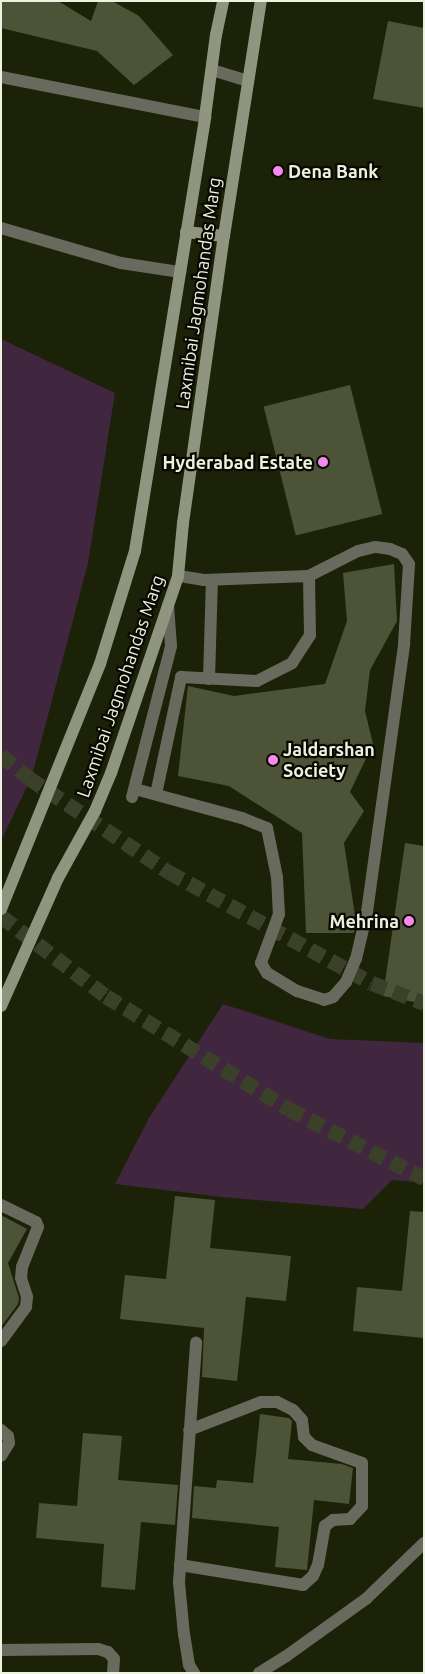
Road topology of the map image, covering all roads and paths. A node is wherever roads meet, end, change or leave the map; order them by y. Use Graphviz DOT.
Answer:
graph roads {
  1 [pos="223,1"];
  2 [pos="261,1"];
  3 [pos="212,70"];
  4 [pos="1,77"];
  5 [pos="247,81"];
  6 [pos="205,117"];
  7 [pos="1,228"];
  8 [pos="186,232"];
  9 [pos="224,236"];
  10 [pos="180,272"];
  11 [pos="178,576"];
  12 [pos="309,576"];
  13 [pos="212,580"];
  14 [pos="168,605"];
  15 [pos="209,679"];
  16 [pos="156,794"];
  17 [pos="1,909"];
  18 [pos="1,1006"];
  19 [pos="1,1205"];
  20 [pos="1,1341"];
  21 [pos="196,1343"];
  22 [pos="1,1430"];
  23 [pos="189,1430"];
  24 [pos="1,1456"];
  25 [pos="424,1543"];
  26 [pos="180,1565"];
  27 [pos="1,1650"];
  28 [pos="113,1673"];
  29 [pos="194,1673"];
  30 [pos="260,1673"];
  1 -- 3 [label="main road, Laxmibai Jagmohandas Marg"];
  2 -- 5 [label="main road, Laxmibai Jagmohandas Marg"];
  3 -- 5 [label="street"];
  3 -- 6 [label="main road, Laxmibai Jagmohandas Marg"];
  4 -- 6 [label="street"];
  5 -- 9 [label="main road, Laxmibai Jagmohandas Marg"];
  6 -- 8 [label="main road, Laxmibai Jagmohandas Marg"];
  7 -- 10 [label="street"];
  8 -- 9 [label="main road"];
  8 -- 10 [label="main road, Laxmibai Jagmohandas Marg"];
  9 -- 11 [label="main road, Laxmibai Jagmohandas Marg"];
  10 -- 17 [label="main road, Laxmibai Jagmohandas Marg"];
  11 -- 13 [label="street"];
  11 -- 14 [label="main road, Laxmibai Jagmohandas Marg"];
  12 -- 13 [label="street"];
  12 -- 15 [label="street"];
  12 -- 16 [label="street"];
  13 -- 15 [label="street"];
  14 -- 16 [label="street"];
  14 -- 18 [label="main road, Laxmibai Jagmohandas Marg"];
  15 -- 16 [label="street"];
  19 -- 20 [label="street"];
  21 -- 23 [label="street"];
  22 -- 24 [label="street"];
  23 -- 26 [label="street"];
  23 -- 26 [label="street"];
  25 -- 30 [label="street"];
  26 -- 29 [label="street"];
  27 -- 28 [label="street"];
}
